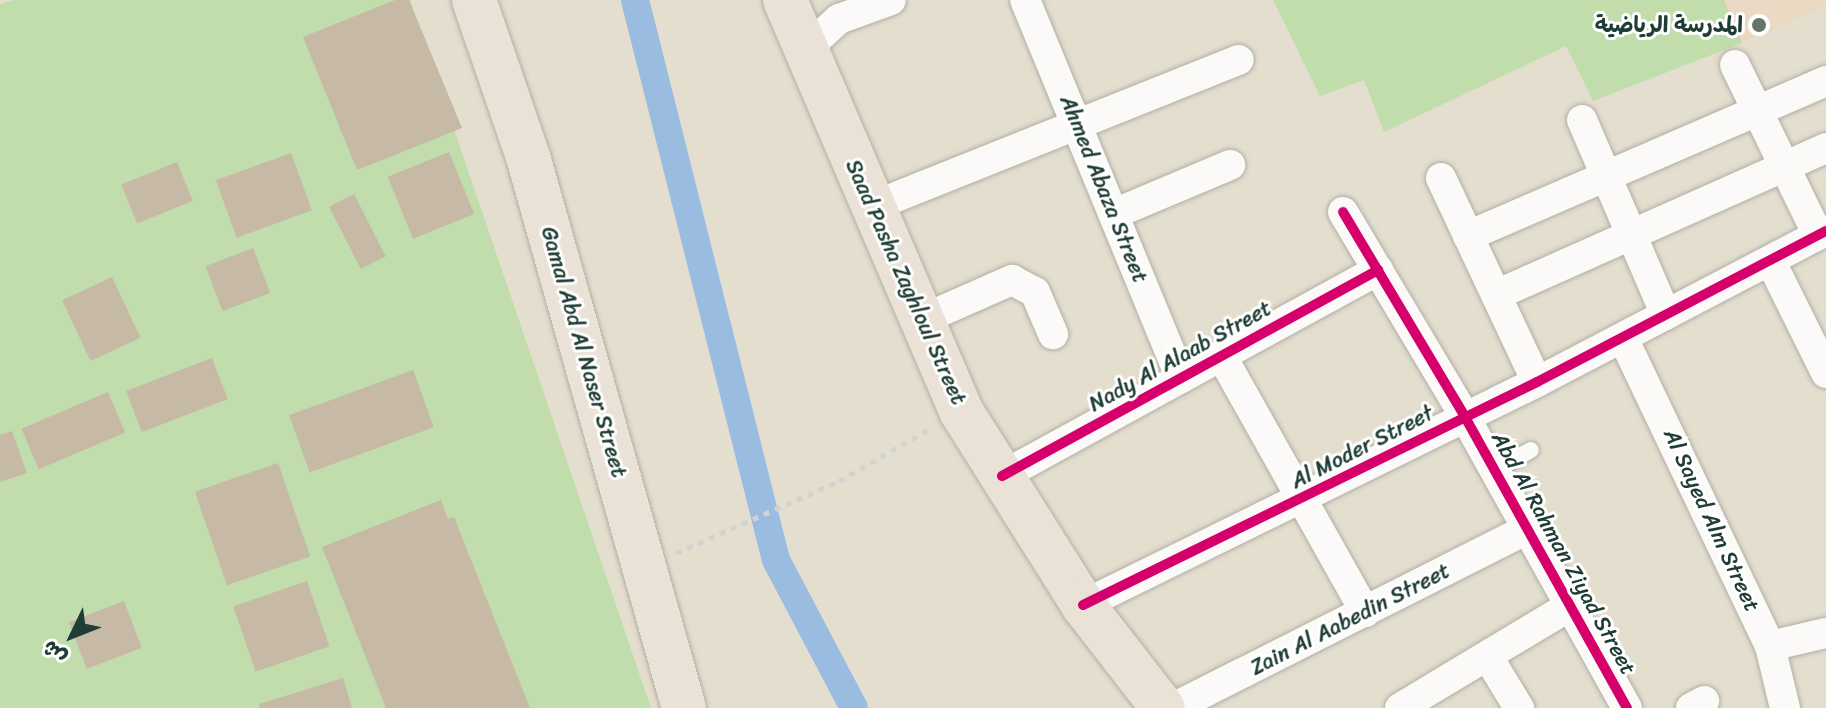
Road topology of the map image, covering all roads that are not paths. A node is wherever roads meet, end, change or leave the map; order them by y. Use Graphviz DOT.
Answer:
graph roads {
  1 [pos="474,0"];
  2 [pos="785,0"];
  3 [pos="891,0"];
  4 [pos="1025,0"];
  5 [pos="806,49"];
  6 [pos="1239,60"];
  7 [pos="1735,65"];
  8 [pos="1826,81"];
  9 [pos="1757,111"];
  10 [pos="1582,120"];
  11 [pos="1077,124"];
  12 [pos="1826,148"];
  13 [pos="1230,165"];
  14 [pos="1785,166"];
  15 [pos="1606,176"];
  16 [pos="1441,178"];
  17 [pos="871,207"];
  18 [pos="1343,212"];
  19 [pos="1116,213"];
  20 [pos="1822,233"];
  21 [pos="1631,235"];
  22 [pos="1468,236"];
  23 [pos="1771,262"];
  24 [pos="1378,270"];
  25 [pos="1496,295"];
  26 [pos="1666,315"];
  27 [pos="919,321"];
  28 [pos="1053,334"];
  29 [pos="1623,338"];
  30 [pos="1221,355"];
  31 [pos="1826,373"];
  32 [pos="1181,378"];
  33 [pos="1537,382"];
  34 [pos="1465,417"];
  35 [pos="1531,450"];
  36 [pos="1495,470"];
  37 [pos="1002,476"];
  38 [pos="1302,500"];
  39 [pos="1528,529"];
  40 [pos="1083,605"];
  41 [pos="1570,606"];
  42 [pos="1365,612"];
  43 [pos="1826,633"];
  44 [pos="1770,646"];
  45 [pos="1488,657"];
  46 [pos="1420,703"];
  47 [pos="684,708"];
  48 [pos="1163,708"];
  49 [pos="1173,708"];
  50 [pos="1519,708"];
  51 [pos="1627,708"];
  52 [pos="1785,708"];
  1 -- 47 [label="highway, Gamal Abd Al Naser Street"];
  2 -- 5 [label="highway, Saad Pasha Zaghloul Street"];
  3 -- 5 [label="street"];
  4 -- 11 [label="street, Ahmed Abaza Street"];
  5 -- 17 [label="highway, Saad Pasha Zaghloul Street"];
  6 -- 11 [label="street"];
  7 -- 9 [label="street"];
  8 -- 9 [label="street"];
  9 -- 14 [label="street"];
  9 -- 15 [label="street"];
  10 -- 15 [label="street"];
  11 -- 17 [label="street"];
  11 -- 19 [label="street, Ahmed Abaza Street"];
  12 -- 14 [label="street"];
  13 -- 19 [label="street"];
  14 -- 20 [label="street"];
  14 -- 21 [label="street"];
  15 -- 21 [label="street"];
  15 -- 22 [label="street"];
  16 -- 22 [label="street"];
  17 -- 27 [label="highway, Saad Pasha Zaghloul Street"];
  18 -- 24 [label="street, Abd Al Rahman Ziyad Street"];
  19 -- 32 [label="street, Ahmed Abaza Street"];
  20 -- 23 [label="street, Al Moder Street"];
  21 -- 25 [label="street"];
  21 -- 26 [label="street"];
  22 -- 25 [label="street"];
  23 -- 26 [label="street, Al Moder Street"];
  23 -- 31 [label="street"];
  24 -- 30 [label="street, Nady Al Alaab Street"];
  24 -- 34 [label="street, Abd Al Rahman Ziyad Street"];
  25 -- 33 [label="street"];
  26 -- 29 [label="street, Al Moder Street"];
  27 -- 28 [label="street"];
  27 -- 37 [label="highway, Saad Pasha Zaghloul Street"];
  29 -- 33 [label="street, Al Moder Street"];
  29 -- 44 [label="street, Al Sayed Alm Street"];
  30 -- 32 [label="street, Nady Al Alaab Street"];
  30 -- 38 [label="street"];
  32 -- 37 [label="street, Nady Al Alaab Street"];
  33 -- 34 [label="street, Al Moder Street"];
  34 -- 36 [label="street, Abd Al Rahman Ziyad Street"];
  34 -- 38 [label="street, Al Moder Street"];
  35 -- 36 [label="lane"];
  36 -- 39 [label="street, Abd Al Rahman Ziyad Street"];
  37 -- 40 [label="highway, Saad Pasha Zaghloul Street"];
  38 -- 40 [label="street, Al Moder Street"];
  38 -- 42 [label="street"];
  39 -- 41 [label="street, Abd Al Rahman Ziyad Street"];
  39 -- 42 [label="street, Zain Al Aabedin Street"];
  40 -- 48 [label="highway, Saad Pasha Zaghloul Street"];
  41 -- 45 [label="street"];
  41 -- 51 [label="street, Abd Al Rahman Ziyad Street"];
  42 -- 49 [label="street, Zain Al Aabedin Street"];
  43 -- 44 [label="street"];
  44 -- 52 [label="street, Al Sayed Alm Street"];
  45 -- 46 [label="street"];
  45 -- 50 [label="street"];
}
